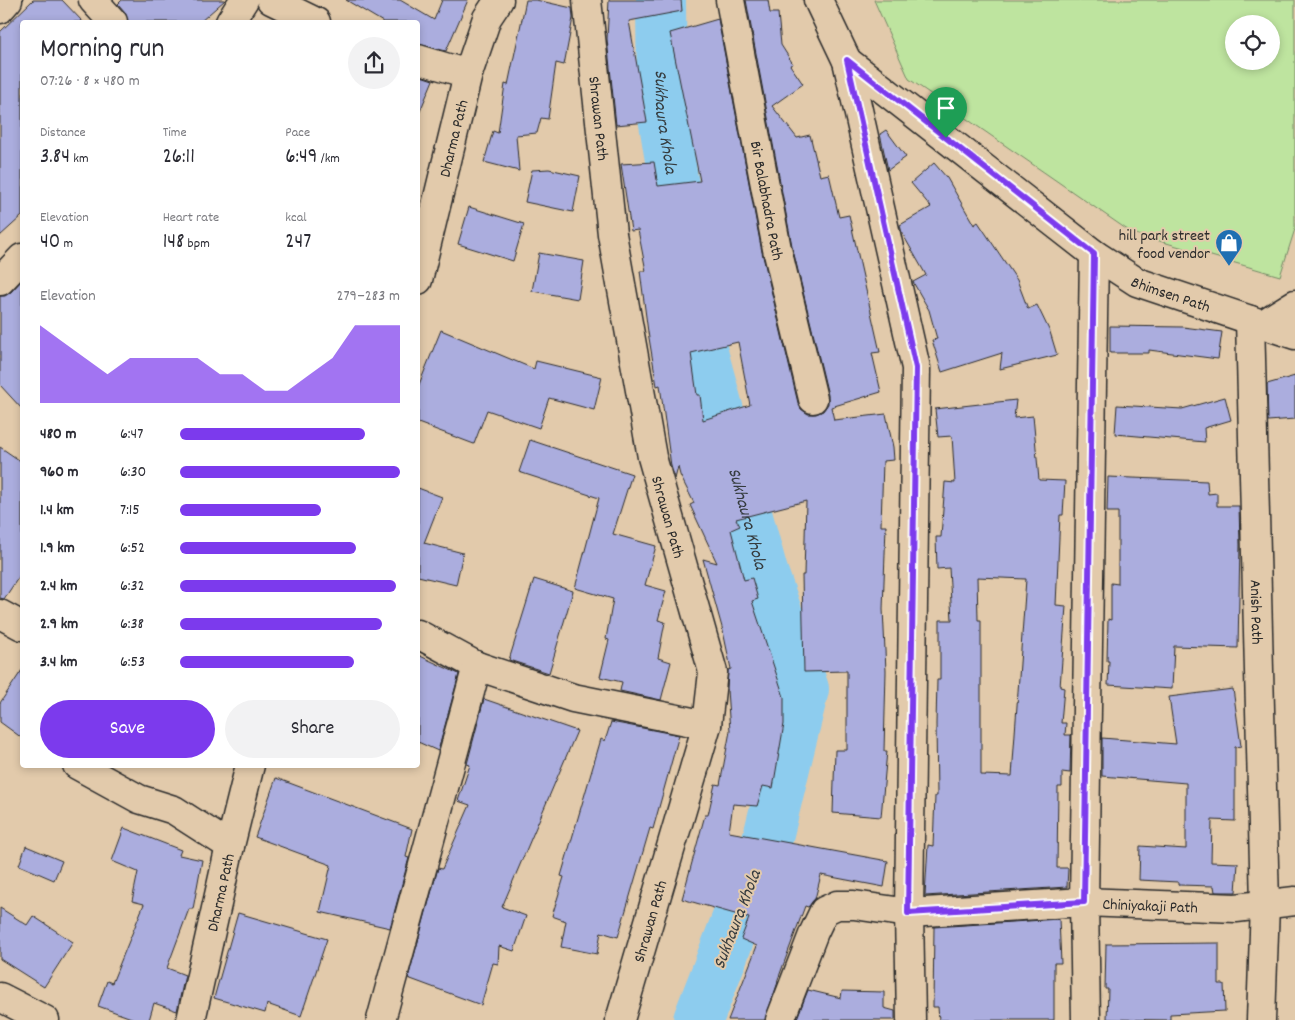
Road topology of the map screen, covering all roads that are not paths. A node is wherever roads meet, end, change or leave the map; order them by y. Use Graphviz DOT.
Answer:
graph roads {
  1 [pos="8,0"];
  2 [pos="93,0"];
  3 [pos="244,0"];
  4 [pos="271,0"];
  5 [pos="498,0"];
  6 [pos="587,0"];
  7 [pos="730,0"];
  8 [pos="818,0"];
  9 [pos="0,9"];
  10 [pos="111,20"];
  11 [pos="231,20"];
  12 [pos="312,20"];
  13 [pos="420,60"];
  14 [pos="847,60"];
  15 [pos="468,74"];
  16 [pos="422,242"];
  17 [pos="1094,254"];
  18 [pos="20,260"];
  19 [pos="420,261"];
  20 [pos="0,281"];
  21 [pos="1295,304"];
  22 [pos="1256,322"];
  23 [pos="1295,335"];
  24 [pos="813,399"];
  25 [pos="0,614"];
  26 [pos="20,625"];
  27 [pos="420,635"];
  28 [pos="477,666"];
  29 [pos="707,725"];
  30 [pos="82,768"];
  31 [pos="249,768"];
  32 [pos="230,846"];
  33 [pos="1295,901"];
  34 [pos="1084,902"];
  35 [pos="1265,904"];
  36 [pos="908,913"];
  37 [pos="0,998"];
  38 [pos="199,1018"];
  39 [pos="45,1020"];
  40 [pos="381,1020"];
  41 [pos="620,1020"];
  42 [pos="780,1020"];
  43 [pos="911,1020"];
  44 [pos="1086,1020"];
  45 [pos="1261,1020"];
  1 -- 9 [label="street"];
  2 -- 10 [label="street"];
  3 -- 11 [label="street"];
  4 -- 12 [label="street"];
  5 -- 15 [label="street, Dharma Path"];
  6 -- 29 [label="street, Shrawan Path"];
  7 -- 24 [label="street, Bir Balabhadra Path"];
  8 -- 14 [label="street"];
  13 -- 15 [label="street"];
  14 -- 17 [label="street, Bhimsen Path"];
  14 -- 36 [label="street"];
  15 -- 16 [label="street, Dharma Path"];
  16 -- 19 [label="street, Dharma Path"];
  17 -- 22 [label="street, Bhimsen Path"];
  17 -- 34 [label="street"];
  18 -- 20 [label="street"];
  21 -- 22 [label="street"];
  22 -- 23 [label="street, Bhimsen Path"];
  22 -- 35 [label="street, Anish Path"];
  25 -- 26 [label="street"];
  27 -- 28 [label="street"];
  28 -- 29 [label="street"];
  28 -- 40 [label="street"];
  29 -- 41 [label="street, Shrawan Path"];
  30 -- 32 [label="street"];
  31 -- 32 [label="street, Dharma Path"];
  32 -- 38 [label="street, Dharma Path"];
  33 -- 35 [label="street, Chiniyakaji Path"];
  34 -- 35 [label="street, Chiniyakaji Path"];
  34 -- 36 [label="street, Chiniyakaji Path"];
  34 -- 44 [label="street"];
  35 -- 45 [label="street, Anish Path"];
  36 -- 42 [label="street, Chiniyakaji Path"];
  36 -- 43 [label="street"];
  37 -- 39 [label="street"];
}
